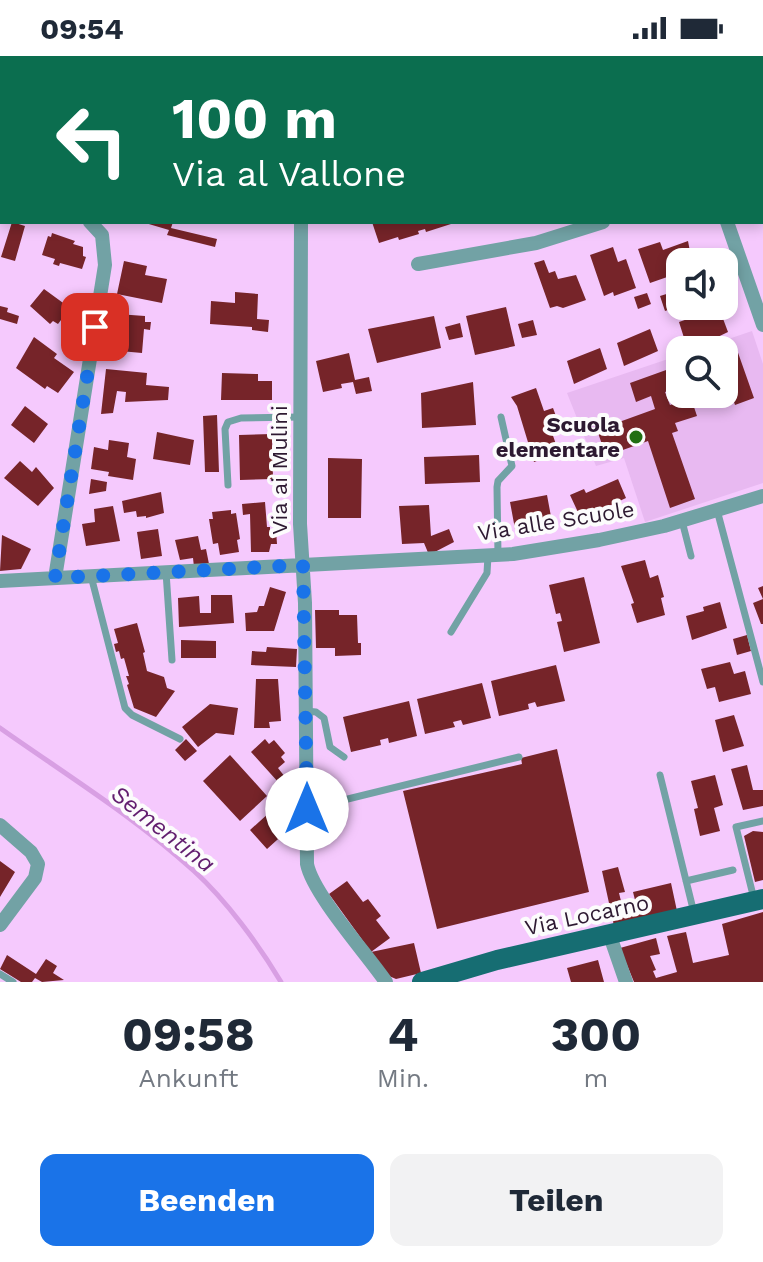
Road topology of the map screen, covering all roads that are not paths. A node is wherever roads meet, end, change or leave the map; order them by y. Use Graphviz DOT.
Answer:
graph roads {
  1 [pos="92,224"];
  2 [pos="301,224"];
  3 [pos="596,224"];
  4 [pos="728,224"];
  5 [pos="418,264"];
  6 [pos="763,325"];
  7 [pos="300,417"];
  8 [pos="501,417"];
  9 [pos="228,485"];
  10 [pos="763,496"];
  11 [pos="716,510"];
  12 [pos="682,521"];
  13 [pos="493,555"];
  14 [pos="691,556"];
  15 [pos="303,565"];
  16 [pos="166,572"];
  17 [pos="91,576"];
  18 [pos="55,578"];
  19 [pos="0,581"];
  20 [pos="451,632"];
  21 [pos="172,660"];
  22 [pos="763,682"];
  23 [pos="306,711"];
  24 [pos="180,739"];
  25 [pos="344,757"];
  26 [pos="519,757"];
  27 [pos="660,775"];
  28 [pos="307,809"];
  29 [pos="763,821"];
  30 [pos="0,825"];
  31 [pos="733,870"];
  32 [pos="686,881"];
  33 [pos="759,900"];
  34 [pos="695,915"];
  35 [pos="0,925"];
  36 [pos="610,936"];
  37 [pos="0,974"];
  38 [pos="13,982"];
  39 [pos="386,982"];
  40 [pos="422,982"];
  41 [pos="626,982"];
  1 -- 18 [label="street"];
  2 -- 7 [label="street, Via ai Mulini"];
  3 -- 5 [label="street"];
  4 -- 6 [label="street"];
  7 -- 9 [label="lane"];
  7 -- 15 [label="street, Via ai Mulini"];
  8 -- 13 [label="lane"];
  10 -- 11 [label="street, Via alle Scuole"];
  11 -- 12 [label="street, Via alle Scuole"];
  11 -- 22 [label="lane"];
  12 -- 13 [label="street, Via alle Scuole"];
  12 -- 14 [label="lane"];
  13 -- 15 [label="street, Via alle Scuole"];
  13 -- 20 [label="lane"];
  15 -- 16 [label="street, Via alle Scuole"];
  15 -- 23 [label="street, Via ai Mulini"];
  16 -- 17 [label="street, Via alle Scuole"];
  16 -- 21 [label="lane"];
  17 -- 18 [label="street, Via alle Scuole"];
  17 -- 24 [label="lane"];
  18 -- 19 [label="street, Via alle Scuole"];
  23 -- 25 [label="lane"];
  23 -- 28 [label="street, Via ai Mulini"];
  26 -- 28 [label="lane"];
  27 -- 32 [label="lane"];
  28 -- 39 [label="street, Via ai Mulini"];
  29 -- 33 [label="lane"];
  30 -- 35 [label="street"];
  31 -- 32 [label="lane"];
  32 -- 34 [label="lane"];
  33 -- 34 [label="main road, Via Locarno"];
  34 -- 36 [label="main road, Via Locarno"];
  36 -- 40 [label="main road, Via Locarno"];
  36 -- 41 [label="street"];
  37 -- 38 [label="lane"];
}
